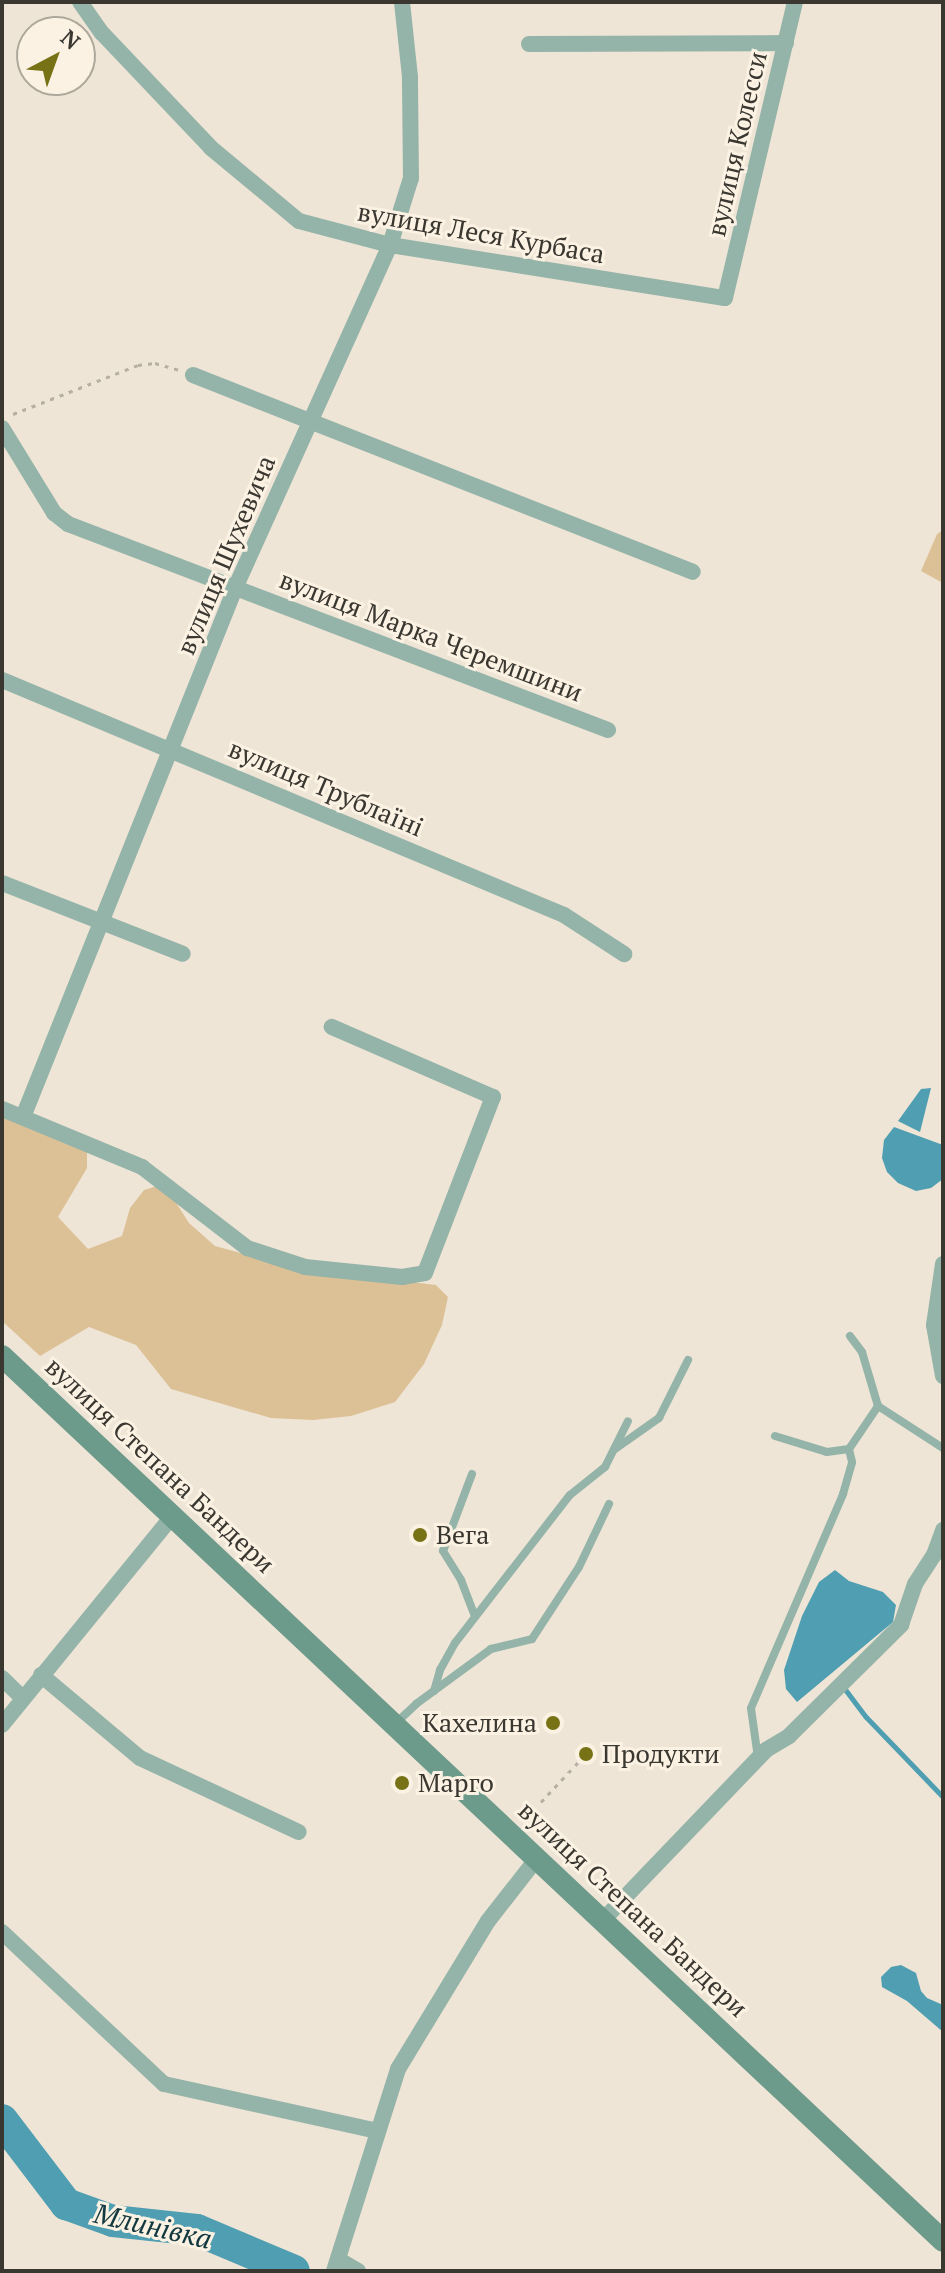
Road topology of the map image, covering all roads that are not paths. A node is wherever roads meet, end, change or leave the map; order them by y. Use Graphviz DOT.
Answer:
graph roads {
  1 [pos="80,2"];
  2 [pos="402,2"];
  3 [pos="795,2"];
  4 [pos="786,43"];
  5 [pos="529,44"];
  6 [pos="390,245"];
  7 [pos="725,298"];
  8 [pos="193,375"];
  9 [pos="310,424"];
  10 [pos="2,428"];
  11 [pos="693,572"];
  12 [pos="236,586"];
  13 [pos="2,680"];
  14 [pos="608,730"];
  15 [pos="172,749"];
  16 [pos="2,883"];
  17 [pos="104,923"];
  18 [pos="183,954"];
  19 [pos="624,954"];
  20 [pos="332,1027"];
  21 [pos="2,1109"];
  22 [pos="23,1117"];
  23 [pos="943,1264"];
  24 [pos="850,1336"];
  25 [pos="2,1356"];
  26 [pos="688,1360"];
  27 [pos="943,1376"];
  28 [pos="878,1406"];
  29 [pos="628,1421"];
  30 [pos="775,1436"];
  31 [pos="943,1448"];
  32 [pos="849,1449"];
  33 [pos="614,1450"];
  34 [pos="472,1474"];
  35 [pos="609,1504"];
  36 [pos="173,1515"];
  37 [pos="943,1530"];
  38 [pos="475,1616"];
  39 [pos="41,1675"];
  40 [pos="2,1678"];
  41 [pos="434,1691"];
  42 [pos="23,1698"];
  43 [pos="2,1725"];
  44 [pos="393,1725"];
  45 [pos="758,1758"];
  46 [pos="299,1832"];
  47 [pos="538,1857"];
  48 [pos="604,1919"];
  49 [pos="2,1932"];
  50 [pos="377,2131"];
  51 [pos="943,2241"];
  52 [pos="336,2265"];
  53 [pos="358,2271"];
  1 -- 6 [label="street, вулиця Леся Курбаса"];
  2 -- 6 [label="street, вулиця Шухевича"];
  3 -- 4 [label="street, вулиця Колесси"];
  4 -- 5 [label="street"];
  4 -- 7 [label="street, вулиця Колесси"];
  6 -- 7 [label="street, вулиця Леся Курбаса"];
  6 -- 9 [label="street, вулиця Шухевича"];
  8 -- 9 [label="street"];
  9 -- 11 [label="street"];
  9 -- 12 [label="street, вулиця Шухевича"];
  10 -- 12 [label="street, вулиця Марка Черемшини"];
  12 -- 14 [label="street, вулиця Марка Черемшини"];
  12 -- 15 [label="street, вулиця Шухевича"];
  13 -- 15 [label="street, вулиця Трублаїні"];
  15 -- 17 [label="street, вулиця Шухевича"];
  15 -- 19 [label="street, вулиця Трублаїні"];
  16 -- 17 [label="street"];
  17 -- 18 [label="street"];
  17 -- 22 [label="street, вулиця Шухевича"];
  20 -- 22 [label="street"];
  21 -- 22 [label="street"];
  23 -- 27 [label="street"];
  24 -- 28 [label="lane"];
  25 -- 36 [label="main road, вулиця Степана Бандери"];
  26 -- 33 [label="lane"];
  28 -- 31 [label="lane"];
  28 -- 32 [label="lane"];
  29 -- 33 [label="lane"];
  30 -- 32 [label="lane"];
  32 -- 45 [label="lane"];
  33 -- 38 [label="lane"];
  34 -- 38 [label="lane"];
  35 -- 41 [label="lane"];
  36 -- 39 [label="street"];
  36 -- 44 [label="main road, вулиця Степана Бандери"];
  37 -- 45 [label="street"];
  38 -- 41 [label="lane"];
  39 -- 42 [label="street"];
  39 -- 46 [label="street"];
  40 -- 42 [label="street"];
  41 -- 44 [label="lane"];
  42 -- 43 [label="street"];
  44 -- 47 [label="main road, вулиця Степана Бандери"];
  45 -- 48 [label="street"];
  47 -- 48 [label="main road, вулиця Степана Бандери"];
  47 -- 50 [label="street"];
  48 -- 51 [label="main road, вулиця Степана Бандери"];
  49 -- 50 [label="street"];
  50 -- 52 [label="street"];
  52 -- 53 [label="street"];
}
